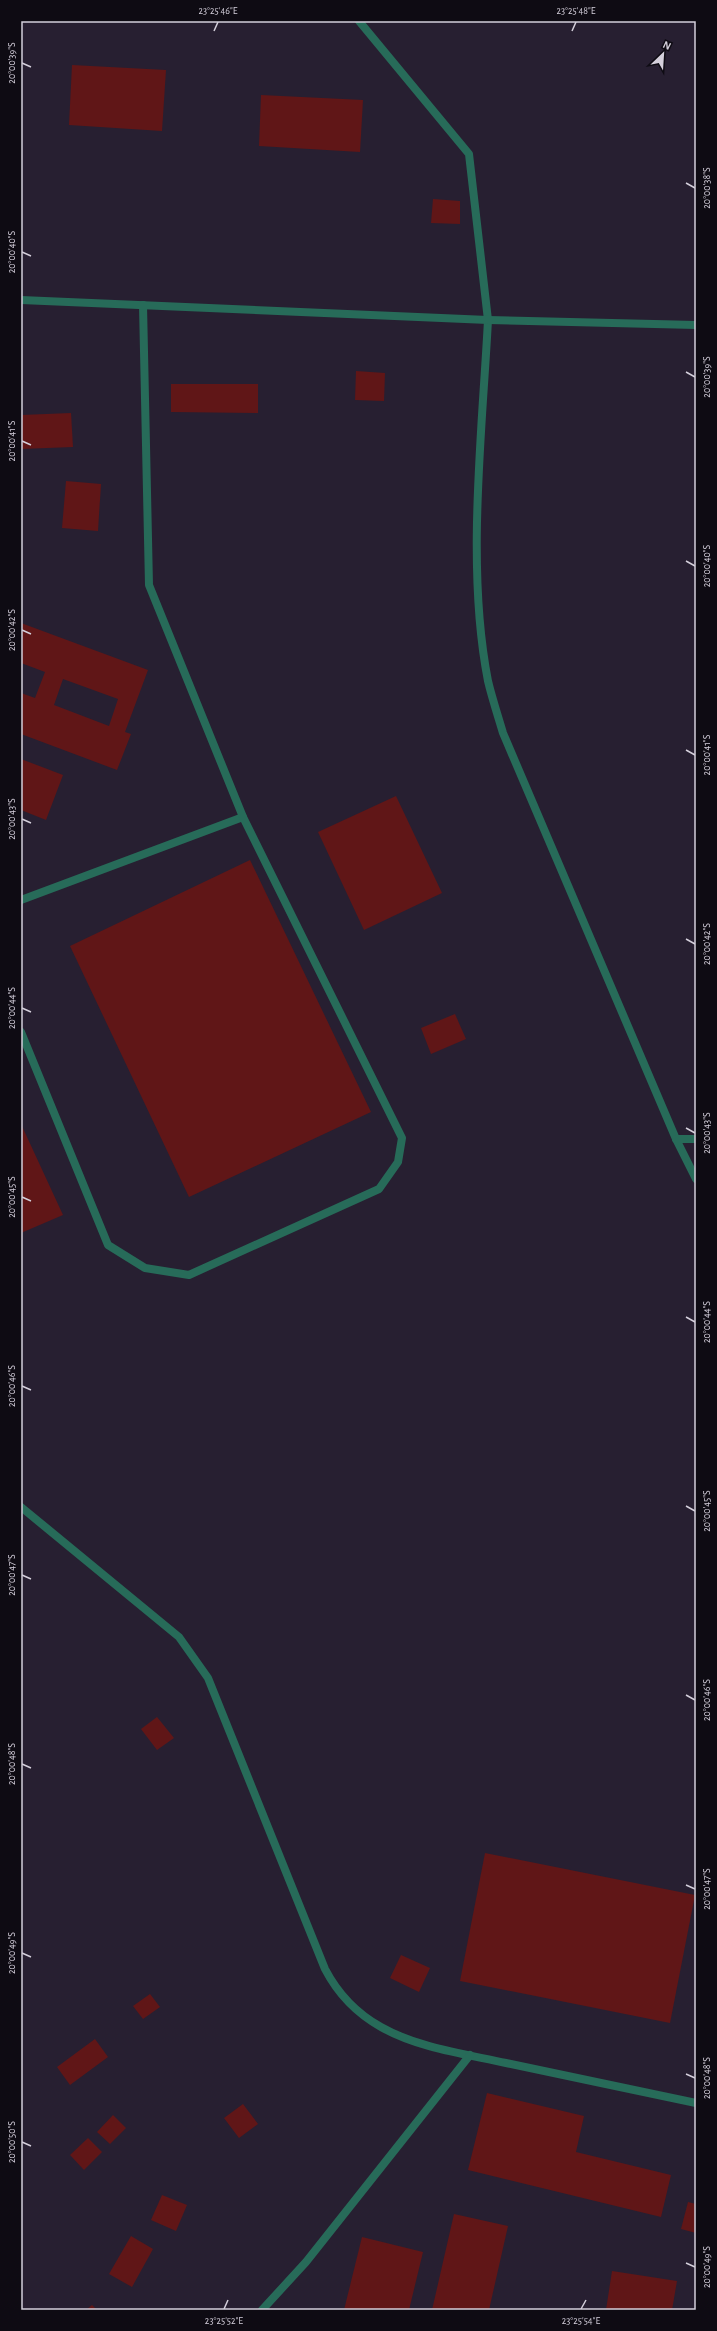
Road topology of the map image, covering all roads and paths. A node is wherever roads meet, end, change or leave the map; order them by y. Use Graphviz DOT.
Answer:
graph roads {
  1 [pos="359,21"];
  2 [pos="21,300"];
  3 [pos="143,305"];
  4 [pos="488,320"];
  5 [pos="696,325"];
  6 [pos="243,817"];
  7 [pos="21,900"];
  8 [pos="21,1032"];
  9 [pos="676,1139"];
  10 [pos="696,1139"];
  11 [pos="696,1178"];
  12 [pos="21,1507"];
  13 [pos="470,2055"];
  14 [pos="696,2103"];
  15 [pos="262,2310"];
  1 -- 4 [label="street"];
  2 -- 3 [label="street"];
  3 -- 4 [label="street"];
  3 -- 6 [label="street"];
  4 -- 5 [label="street"];
  4 -- 9 [label="street"];
  6 -- 7 [label="street"];
  6 -- 8 [label="street"];
  9 -- 10 [label="street"];
  9 -- 11 [label="street"];
  12 -- 13 [label="street"];
  13 -- 14 [label="street"];
  13 -- 15 [label="street"];
}
